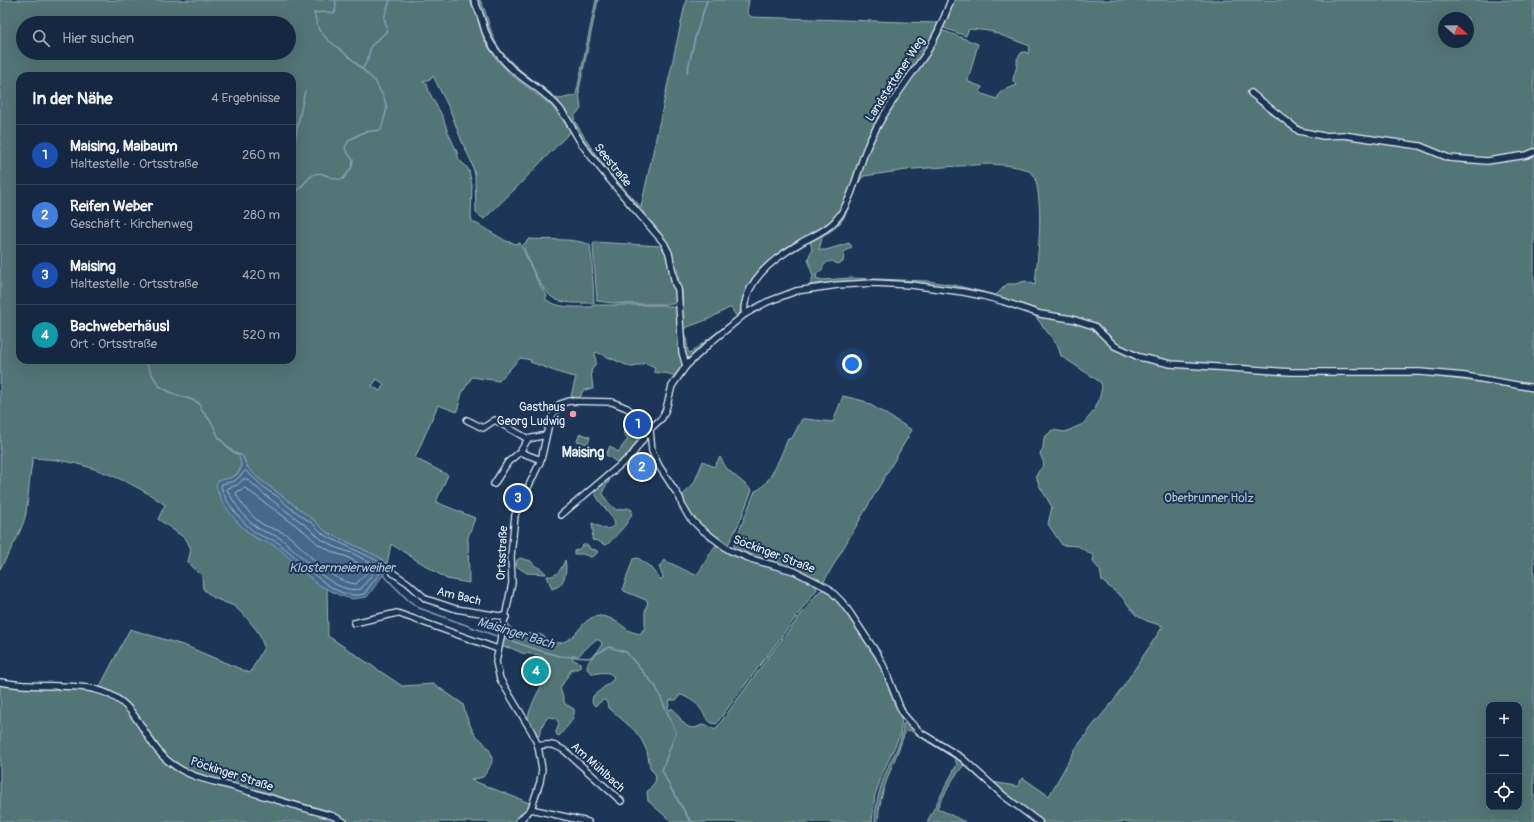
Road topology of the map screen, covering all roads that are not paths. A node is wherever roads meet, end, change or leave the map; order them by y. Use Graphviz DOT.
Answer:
graph roads {
  1 [pos="474,0"];
  2 [pos="951,0"];
  3 [pos="1251,93"];
  4 [pos="1534,152"];
  5 [pos="745,314"];
  6 [pos="686,366"];
  7 [pos="1534,388"];
  8 [pos="468,420"];
  9 [pos="650,429"];
  10 [pos="546,435"];
  11 [pos="528,439"];
  12 [pos="520,452"];
  13 [pos="541,460"];
  14 [pos="494,484"];
  15 [pos="561,515"];
  16 [pos="393,573"];
  17 [pos="506,617"];
  18 [pos="354,623"];
  19 [pos="499,646"];
  20 [pos="0,682"];
  21 [pos="538,746"];
  22 [pos="620,801"];
  23 [pos="531,809"];
  24 [pos="344,822"];
  25 [pos="518,822"];
  26 [pos="588,822"];
  27 [pos="1039,822"];
  1 -- 6 [label="street, Seestraße"];
  2 -- 5 [label="street, Landstettener Weg"];
  3 -- 4 [label="street"];
  5 -- 6 [label="street"];
  5 -- 7 [label="street"];
  6 -- 9 [label="street"];
  8 -- 11 [label="street"];
  9 -- 10 [label="street, Ortsstraße"];
  9 -- 15 [label="street"];
  9 -- 27 [label="street, Söckinger Straße"];
  10 -- 11 [label="street"];
  10 -- 13 [label="street, Ortsstraße"];
  11 -- 12 [label="street"];
  12 -- 13 [label="street"];
  12 -- 14 [label="street"];
  13 -- 17 [label="street, Ortsstraße"];
  16 -- 17 [label="street, Am Bach"];
  17 -- 19 [label="street, Ortsstraße"];
  18 -- 19 [label="street"];
  19 -- 21 [label="street, Ortsstraße"];
  20 -- 24 [label="street, Pöckinger Straße"];
  21 -- 22 [label="street, Am Mühlbach"];
  21 -- 23 [label="street, Ortsstraße"];
  23 -- 25 [label="street"];
  23 -- 26 [label="street"];
}
